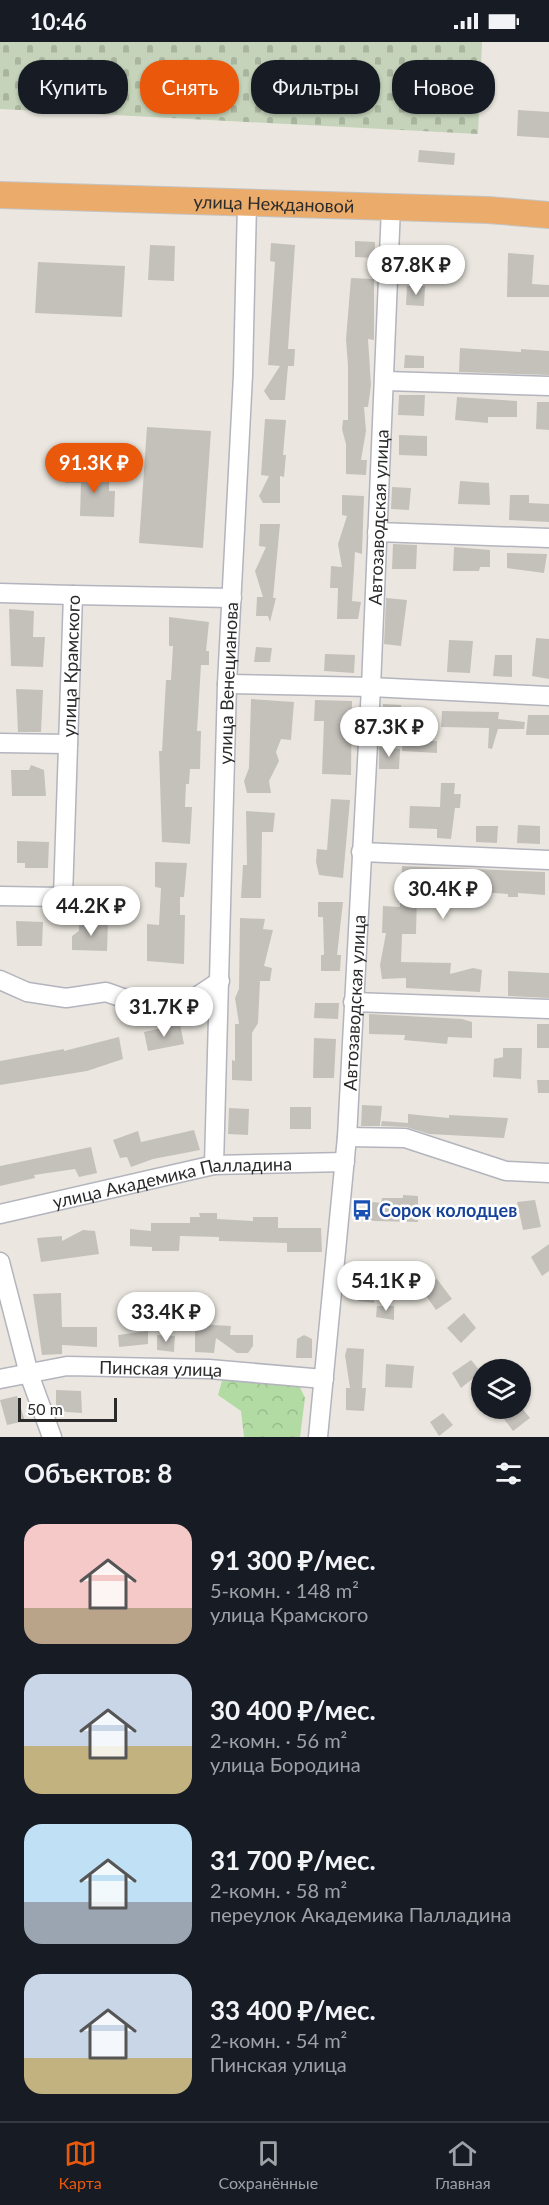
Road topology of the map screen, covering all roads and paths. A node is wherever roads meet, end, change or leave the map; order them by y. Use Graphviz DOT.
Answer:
graph roads {
  1 [pos="0,195"];
  2 [pos="247,203"];
  3 [pos="391,207"];
  4 [pos="549,215"];
  5 [pos="385,381"];
  6 [pos="549,386"];
  7 [pos="378,532"];
  8 [pos="549,538"];
  9 [pos="0,593"];
  10 [pos="73,595"];
  11 [pos="232,598"];
  12 [pos="227,684"];
  13 [pos="371,687"];
  14 [pos="549,696"];
  15 [pos="0,743"];
  16 [pos="68,744"];
  17 [pos="361,852"];
  18 [pos="549,860"];
  19 [pos="0,896"];
  20 [pos="0,980"];
  21 [pos="220,981"];
  22 [pos="353,1002"];
  23 [pos="549,1009"];
  24 [pos="347,1137"];
  25 [pos="345,1162"];
  26 [pos="214,1165"];
  27 [pos="549,1173"];
  28 [pos="0,1214"];
  29 [pos="0,1262"];
  30 [pos="29,1374"];
  31 [pos="0,1379"];
  32 [pos="324,1379"];
  33 [pos="52,1437"];
  34 [pos="318,1437"];
  1 -- 2 [label="highway, улица Неждановой"];
  2 -- 3 [label="highway, улица Неждановой"];
  2 -- 11 [label="street, улица Венецианова"];
  3 -- 4 [label="highway, улица Неждановой"];
  3 -- 5 [label="street, Автозаводская улица"];
  5 -- 6 [label="street"];
  5 -- 7 [label="street, Автозаводская улица"];
  7 -- 8 [label="street"];
  7 -- 13 [label="street, Автозаводская улица"];
  9 -- 10 [label="street"];
  10 -- 11 [label="street, улица Крамского"];
  10 -- 16 [label="street, улица Крамского"];
  11 -- 12 [label="street, улица Венецианова"];
  12 -- 13 [label="street"];
  12 -- 21 [label="street, улица Венецианова"];
  13 -- 14 [label="street"];
  13 -- 17 [label="street, Автозаводская улица"];
  15 -- 16 [label="street"];
  16 -- 19 [label="street, улица Крамского"];
  17 -- 18 [label="street"];
  17 -- 22 [label="street, Автозаводская улица"];
  20 -- 21 [label="street"];
  21 -- 26 [label="street, улица Венецианова"];
  22 -- 23 [label="street"];
  22 -- 24 [label="street, Автозаводская улица"];
  24 -- 25 [label="street, Автозаводская улица"];
  24 -- 27 [label="street"];
  25 -- 26 [label="street, улица Академика Палладина"];
  25 -- 32 [label="street, Автозаводская улица"];
  26 -- 28 [label="street, улица Академика Палладина"];
  29 -- 30 [label="street"];
  30 -- 31 [label="street, Пинская улица"];
  30 -- 32 [label="street, Пинская улица"];
  30 -- 33 [label="street"];
  32 -- 34 [label="street, Автозаводская улица"];
}
